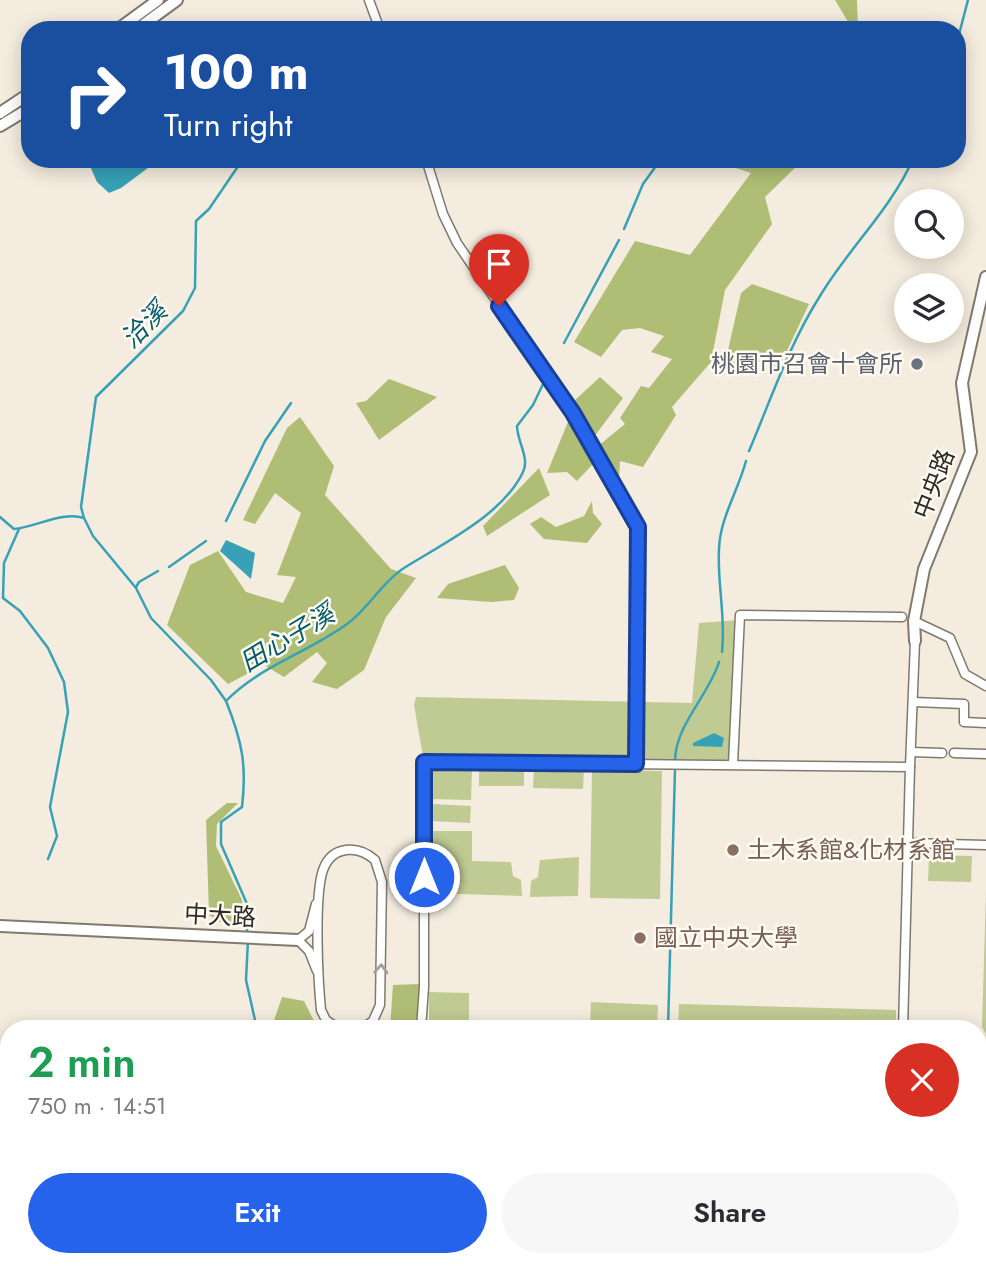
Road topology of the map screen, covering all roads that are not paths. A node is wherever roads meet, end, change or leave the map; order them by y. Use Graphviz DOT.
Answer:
graph roads {
  1 [pos="158,0"];
  2 [pos="177,0"];
  3 [pos="369,0"];
  4 [pos="129,21"];
  5 [pos="148,21"];
  6 [pos="377,21"];
  7 [pos="21,99"];
  8 [pos="0,113"];
  9 [pos="21,113"];
  10 [pos="0,126"];
  11 [pos="429,168"];
  12 [pos="986,277"];
  13 [pos="902,617"];
  14 [pos="914,621"];
  15 [pos="915,641"];
  16 [pos="986,686"];
  17 [pos="913,702"];
  18 [pos="986,723"];
  19 [pos="911,752"];
  20 [pos="942,752"];
  21 [pos="954,753"];
  22 [pos="986,754"];
  23 [pos="636,764"];
  24 [pos="733,764"];
  25 [pos="910,767"];
  26 [pos="908,842"];
  27 [pos="986,845"];
  28 [pos="320,891"];
  29 [pos="0,926"];
  30 [pos="0,932"];
  31 [pos="139,933"];
  32 [pos="298,940"];
  33 [pos="318,975"];
  34 [pos="326,1020"];
  35 [pos="373,1020"];
  36 [pos="421,1020"];
  37 [pos="903,1020"];
  1 -- 4 [label="street"];
  2 -- 5 [label="street"];
  3 -- 6 [label="street"];
  7 -- 8 [label="street"];
  9 -- 10 [label="street"];
  11 -- 23 [label="street"];
  12 -- 14 [label="street, 中央路"];
  13 -- 24 [label="street"];
  14 -- 15 [label="street, 中央路"];
  14 -- 16 [label="street"];
  15 -- 17 [label="street"];
  17 -- 18 [label="street"];
  17 -- 19 [label="street"];
  19 -- 20 [label="street"];
  19 -- 25 [label="street"];
  21 -- 22 [label="street"];
  23 -- 24 [label="street"];
  23 -- 36 [label="street"];
  24 -- 25 [label="street"];
  25 -- 26 [label="street"];
  26 -- 27 [label="street"];
  26 -- 37 [label="street"];
  28 -- 32 [label="street"];
  28 -- 33 [label="street"];
  35 -- 28 [label="street, one-way"];
  29 -- 31 [label="street, 中大路"];
  30 -- 31 [label="street, 中大路"];
  31 -- 32 [label="street, 中大路"];
  32 -- 33 [label="street"];
  33 -- 34 [label="street"];
}
